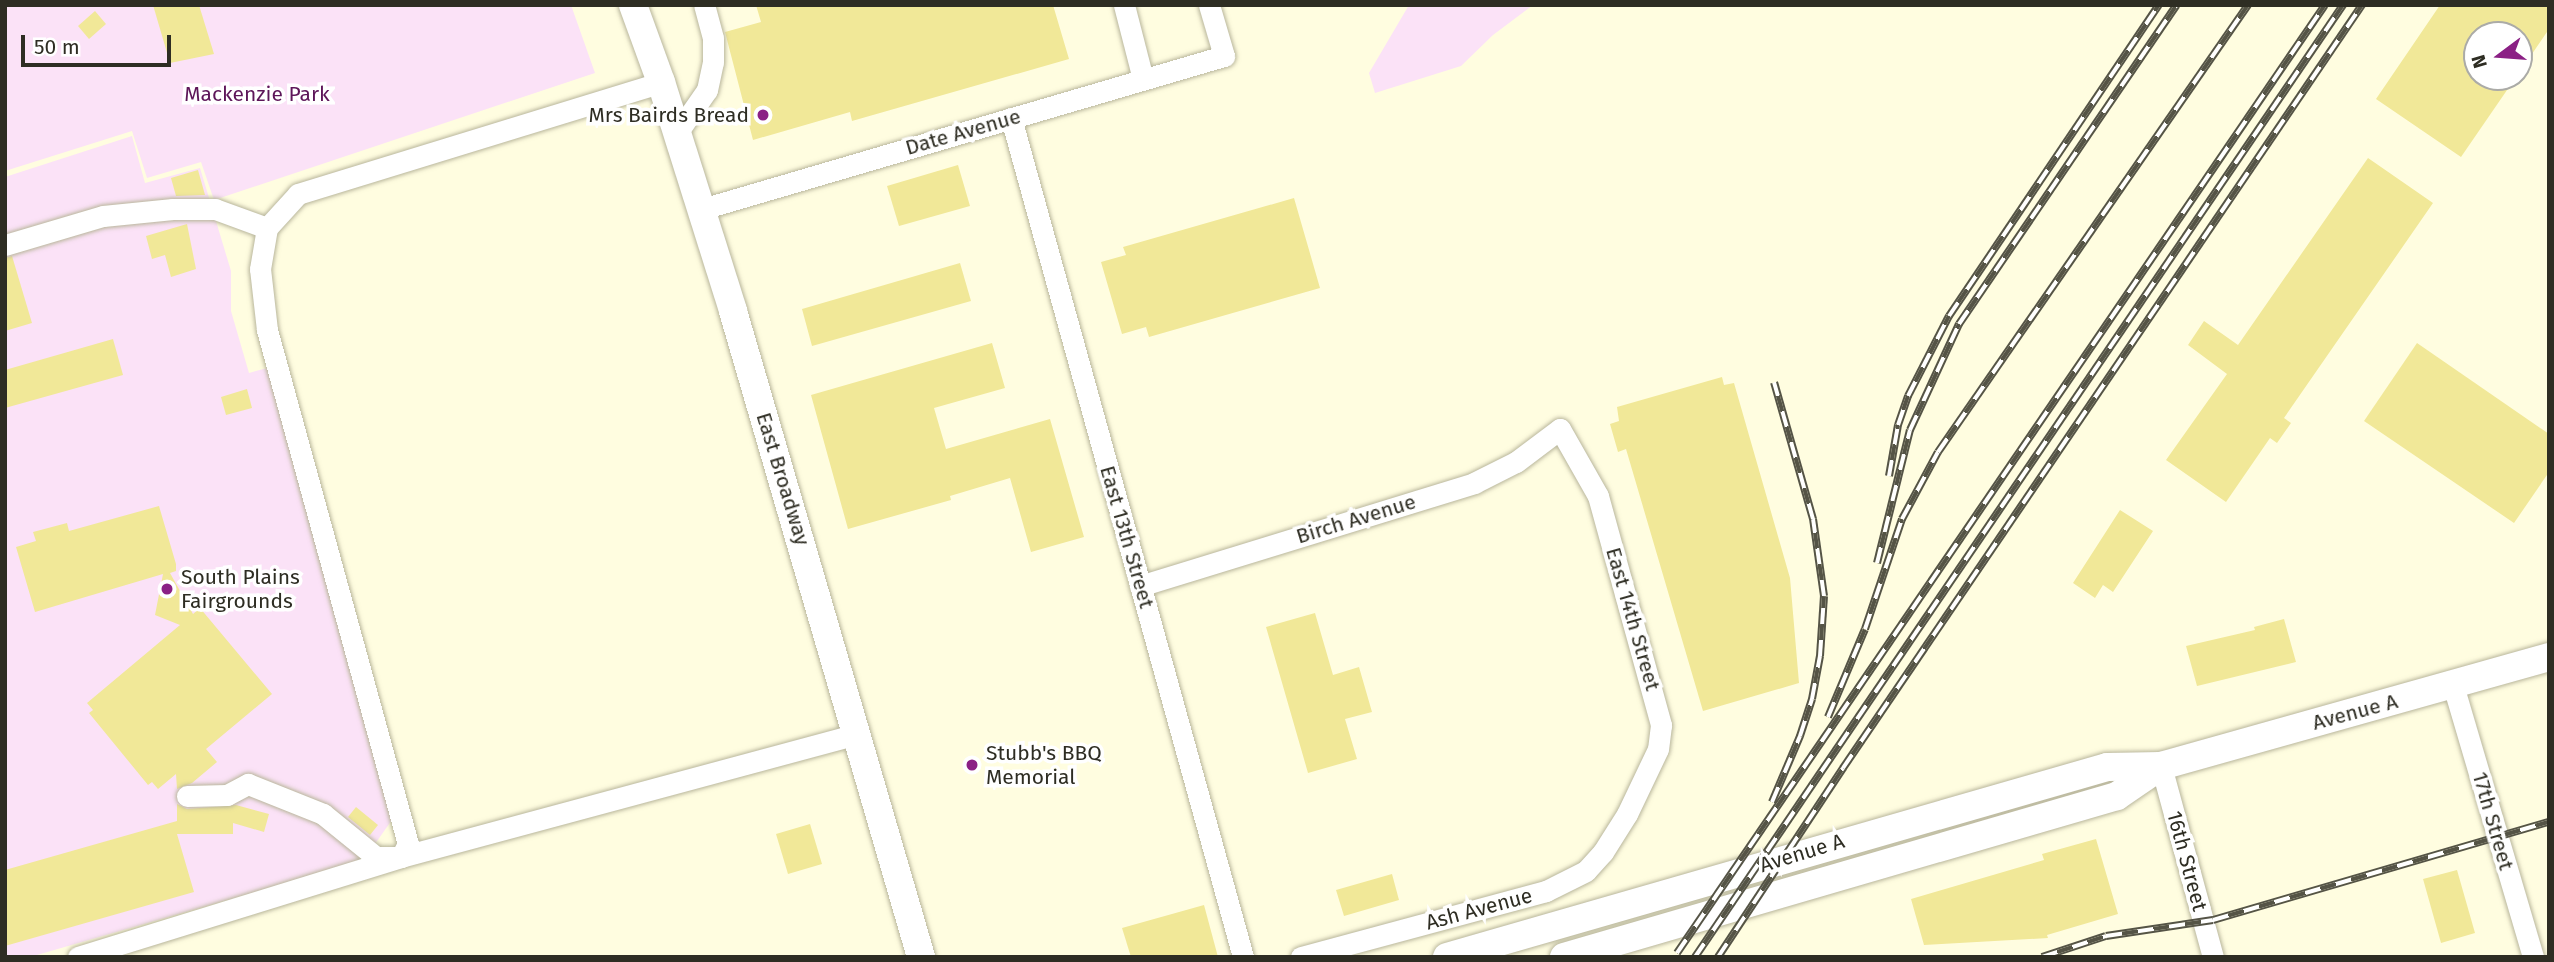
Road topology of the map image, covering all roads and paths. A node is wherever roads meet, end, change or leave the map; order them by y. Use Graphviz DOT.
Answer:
graph roads {
  1 [pos="633,5"];
  2 [pos="704,5"];
  3 [pos="1124,5"];
  4 [pos="1209,5"];
  5 [pos="1143,79"];
  6 [pos="661,82"];
  7 [pos="1011,118"];
  8 [pos="677,133"];
  9 [pos="702,209"];
  10 [pos="267,228"];
  11 [pos="5,245"];
  12 [pos="1560,429"];
  13 [pos="1140,586"];
  14 [pos="2549,657"];
  15 [pos="2454,685"];
  16 [pos="857,734"];
  17 [pos="2161,766"];
  18 [pos="187,796"];
  19 [pos="1627,814"];
  20 [pos="401,857"];
  21 [pos="78,957"];
  22 [pos="921,957"];
  23 [pos="1243,957"];
  24 [pos="1301,957"];
  25 [pos="1447,957"];
  26 [pos="1564,957"];
  27 [pos="2213,957"];
  28 [pos="2533,957"];
  1 -- 6 [label="main road, East Broadway"];
  2 -- 8 [label="street"];
  3 -- 5 [label="street"];
  4 -- 5 [label="street, Date Avenue"];
  5 -- 7 [label="street, Date Avenue"];
  6 -- 8 [label="main road, East Broadway"];
  6 -- 10 [label="street"];
  7 -- 9 [label="street, Date Avenue"];
  7 -- 13 [label="street, East 13th Street"];
  8 -- 9 [label="main road, East Broadway"];
  9 -- 16 [label="main road, East Broadway"];
  10 -- 11 [label="street"];
  10 -- 20 [label="street"];
  12 -- 13 [label="street, Birch Avenue"];
  12 -- 19 [label="street, East 14th Street"];
  13 -- 23 [label="street, East 13th Street"];
  14 -- 15 [label="main road, Avenue A"];
  15 -- 17 [label="main road, Avenue A"];
  15 -- 28 [label="street, 17th Street"];
  16 -- 20 [label="street"];
  16 -- 22 [label="main road, East Broadway"];
  17 -- 25 [label="main road, Avenue A"];
  17 -- 26 [label="main road, Avenue A"];
  17 -- 27 [label="street, 16th Street"];
  18 -- 20 [label="street"];
  19 -- 24 [label="street, Ash Avenue"];
  20 -- 21 [label="street"];
}
